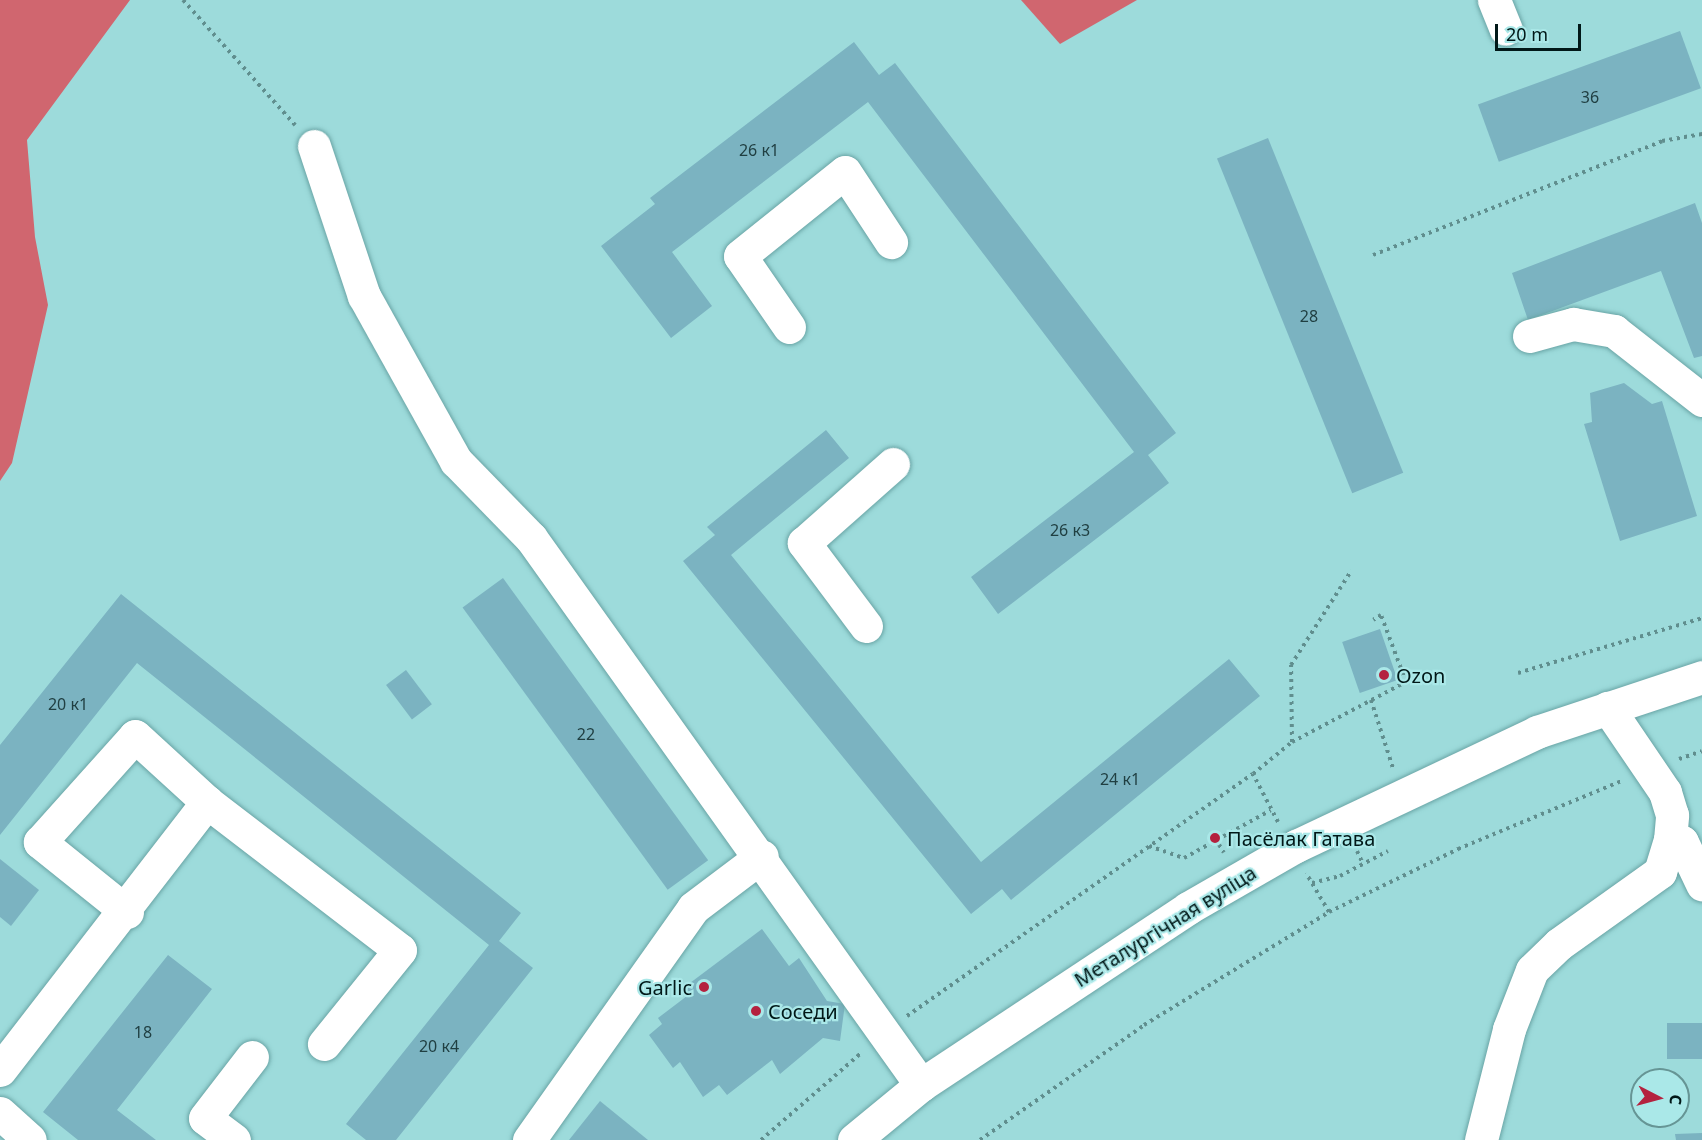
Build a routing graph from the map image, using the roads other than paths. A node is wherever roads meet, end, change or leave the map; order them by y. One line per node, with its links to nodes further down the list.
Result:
1 (314, 146): 12 (street)
2 (891, 242): 3 (street)
3 (789, 327)
4 (1529, 336): 5 (street)
5 (1702, 400)
6 (893, 464): 7 (street)
7 (866, 626)
8 (1702, 677): 9 (street, Металургічная вуліца)
9 (1608, 708): 11 (street); 18 (street, Металургічная вуліца)
10 (207, 802): 14 (street); 14 (street); 15 (street)
11 (1670, 840): 13 (street); 24 (street)
12 (762, 856): 18 (street); 22 (street)
13 (1702, 884)
14 (127, 912): 17 (street)
15 (324, 1044)
16 (252, 1056): 21 (street)
17 (0, 1070)
18 (921, 1085): 23 (street, Металургічная вуліца)
19 (0, 1113): 20 (street)
20 (30, 1140)
21 (234, 1140)
22 (529, 1140)
23 (854, 1140)
24 (1481, 1140)

